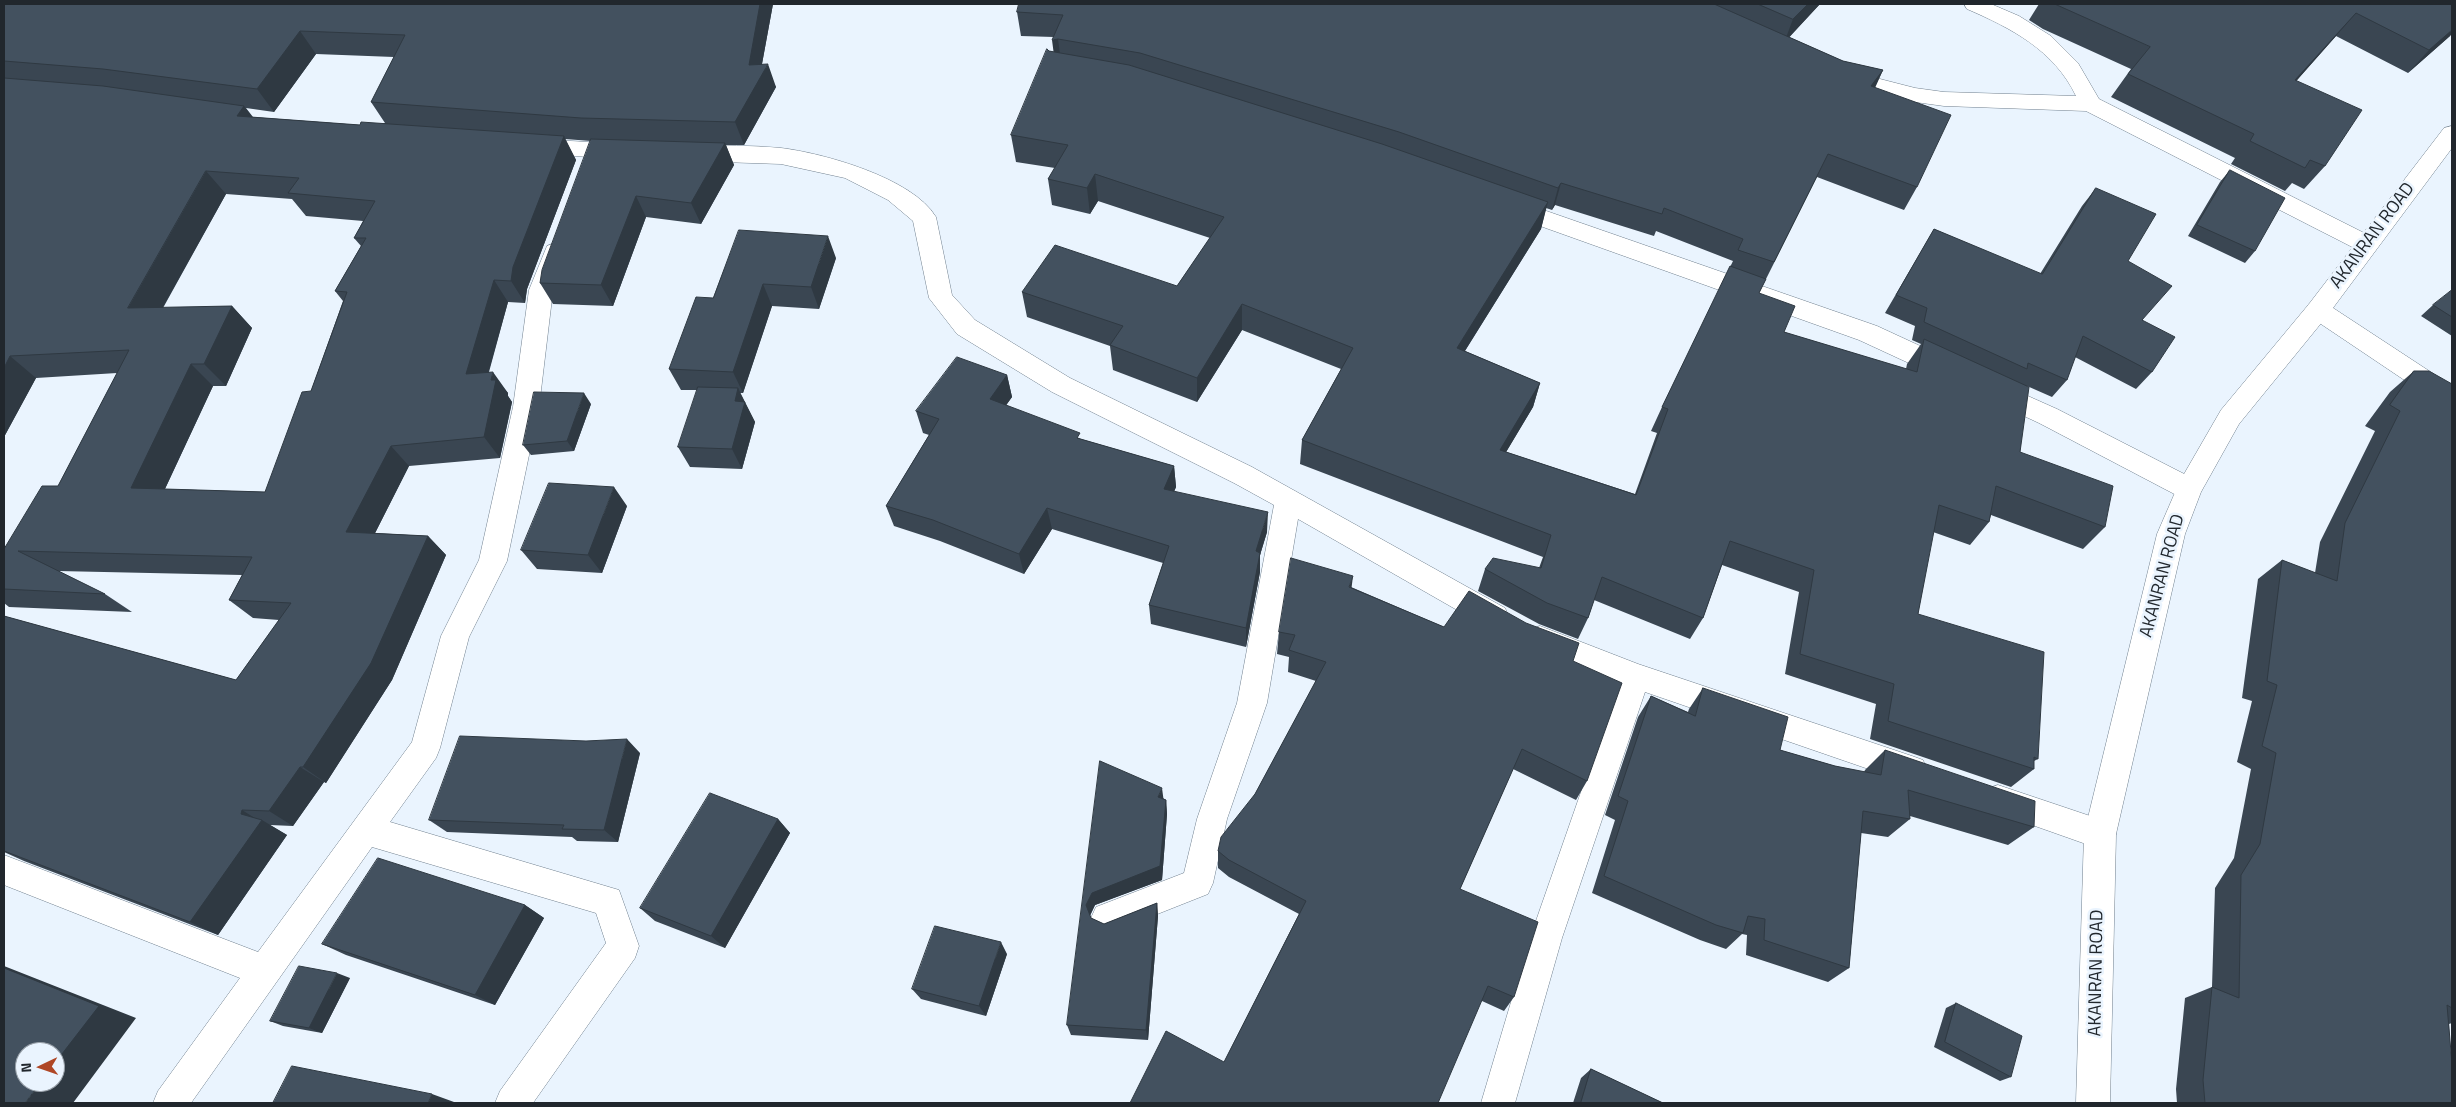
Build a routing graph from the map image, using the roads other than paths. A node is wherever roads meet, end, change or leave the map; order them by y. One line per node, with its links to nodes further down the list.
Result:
1 (1974, 4): 3 (street)
2 (1825, 71): 3 (street)
3 (2090, 104): 12 (street)
4 (2452, 133): 12 (street, AKANRAN ROAD)
5 (516, 145): 6 (street)
6 (593, 151): 7 (street); 9 (street)
7 (642, 152)
8 (672, 153): 16 (street)
9 (582, 179)
10 (1491, 200): 15 (street)
11 (565, 225): 20 (street)
12 (2366, 244): 13 (street, AKANRAN ROAD)
13 (2318, 310): 14 (street); 15 (street, AKANRAN ROAD)
14 (2452, 399)
15 (2189, 490): 21 (street, AKANRAN ROAD)
16 (1288, 500): 17 (street); 23 (street)
17 (1636, 676): 18 (street); 27 (street)
18 (1939, 779)
19 (1977, 792): 21 (street)
20 (365, 830): 24 (street); 26 (street)
21 (2100, 834): 28 (street, AKANRAN ROAD)
22 (4, 870): 24 (street)
23 (1107, 918)
24 (264, 971): 25 (street)
25 (170, 1103)
26 (512, 1103)
27 (1498, 1103)
28 (2094, 1103)

